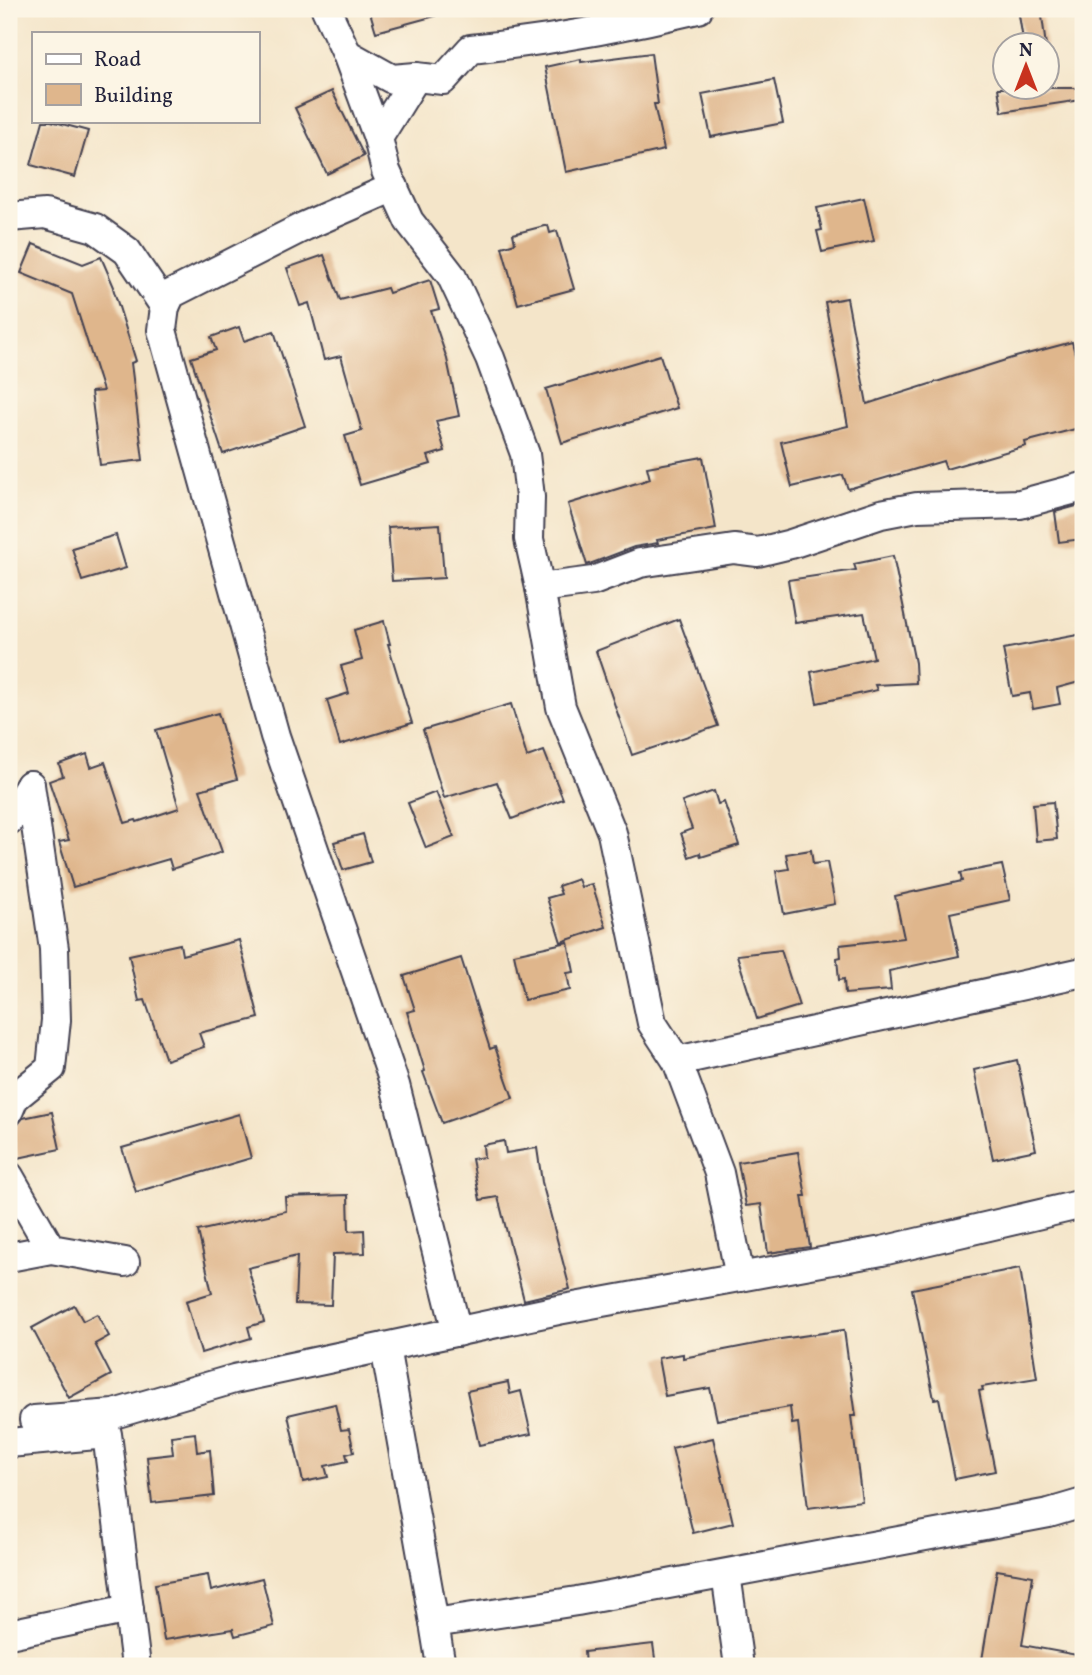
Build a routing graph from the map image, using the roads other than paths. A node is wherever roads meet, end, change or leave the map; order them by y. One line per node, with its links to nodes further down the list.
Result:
1 (326, 9): 3 (street)
2 (698, 9): 4 (street)
3 (347, 54): 4 (street); 5 (street)
4 (416, 77): 5 (street)
5 (378, 138): 6 (street)
6 (394, 187): 8 (street); 10 (street)
7 (9, 217): 8 (street)
8 (165, 307): 21 (street)
9 (1083, 487): 10 (street)
10 (540, 588): 13 (street)
11 (9, 820): 14 (street)
12 (1083, 972): 13 (street)
13 (677, 1061): 20 (street)
14 (9, 1110)
15 (9, 1176): 17 (street)
16 (1083, 1204): 20 (street)
17 (51, 1249): 18 (street); 19 (street)
18 (9, 1257)
19 (125, 1262)
20 (740, 1277): 21 (street)
21 (457, 1332): 22 (street)
22 (385, 1347): 23 (street); 28 (street)
23 (34, 1420)
24 (9, 1443): 27 (street)
25 (1083, 1503): 26 (street)
26 (726, 1574): 28 (street); 32 (street)
27 (129, 1609): 29 (street); 30 (street)
28 (434, 1623): 31 (street)
29 (9, 1634)
30 (136, 1666)
31 (441, 1666)
32 (739, 1666)

